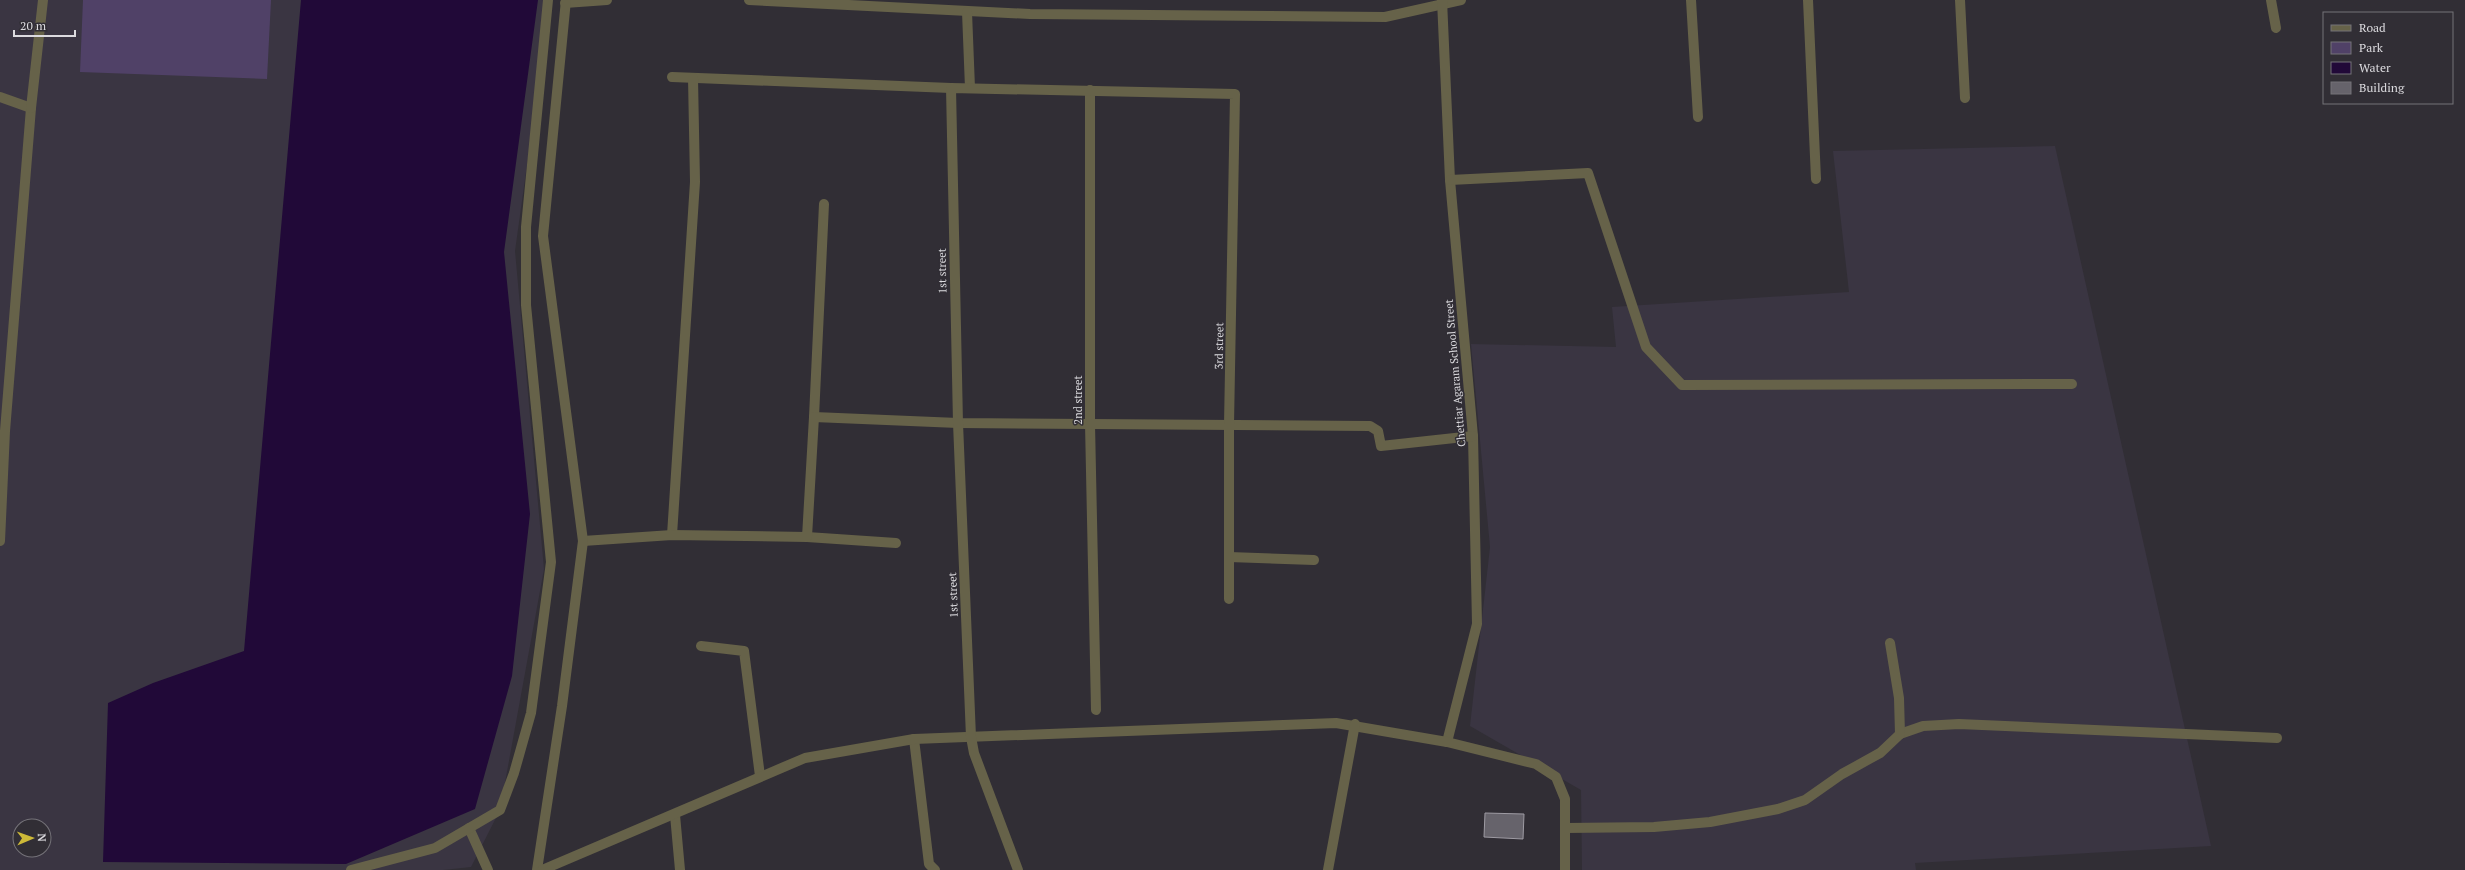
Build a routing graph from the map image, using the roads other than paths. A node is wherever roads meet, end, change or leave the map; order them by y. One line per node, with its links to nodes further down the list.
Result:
1 (43, 0): 21 (street)
2 (548, 0): 51 (street)
3 (607, 0): 11 (street)
4 (749, 0): 12 (street)
5 (1461, 0): 10 (street)
6 (1692, 0): 22 (street)
7 (1808, 0): 23 (street)
8 (1960, 0): 20 (street)
9 (2271, 0): 13 (street)
10 (1442, 1): 12 (street); 24 (street, Chettiar Agaram School Street)
11 (566, 2): 34 (street)
12 (967, 12): 17 (street)
13 (2276, 28)
14 (672, 77): 15 (street)
15 (692, 78): 16 (street); 32 (street)
16 (951, 88): 17 (street); 28 (street, 1st street)
17 (970, 88): 18 (street)
18 (1090, 90): 29 (street, 2nd street); 30 (street, 3rd street)
19 (0, 97): 21 (street)
20 (1965, 98)
21 (32, 108): 35 (street)
22 (1698, 117)
23 (1816, 178)
24 (1450, 180): 26 (street); 31 (street, Chettiar Agaram School Street)
25 (824, 204): 27 (street)
26 (2072, 384)
27 (814, 417): 28 (street); 33 (street)
28 (958, 423): 29 (street); 45 (street, 1st street)
29 (1090, 424): 30 (street); 42 (street, 2nd street)
30 (1229, 425): 31 (street); 37 (street, 3rd street)
31 (1473, 436): 48 (street, Chettiar Agaram School Street)
32 (672, 535): 33 (street); 34 (street)
33 (807, 537): 36 (street)
34 (584, 541): 55 (street)
35 (0, 542)
36 (896, 543)
37 (1229, 557): 38 (street); 39 (street, 3rd street)
38 (1314, 560)
39 (1229, 599)
40 (1890, 643): 44 (street)
41 (701, 646): 49 (street)
42 (1096, 710)
43 (1355, 724): 45 (street); 48 (street); 60 (street)
44 (1900, 734): 46 (street); 52 (street)
45 (971, 737): 47 (street); 59 (street, 1st street)
46 (2277, 738)
47 (914, 739): 49 (street); 58 (street)
48 (1447, 742): 52 (street)
49 (760, 776): 50 (street)
50 (674, 815): 56 (street); 57 (street)
51 (469, 828): 53 (street); 54 (street)
52 (1566, 828): 61 (street)
53 (351, 870)
54 (488, 870)
55 (536, 870)
56 (542, 870)
57 (680, 870)
58 (935, 870)
59 (1018, 870)
60 (1328, 870)
61 (1565, 870)

